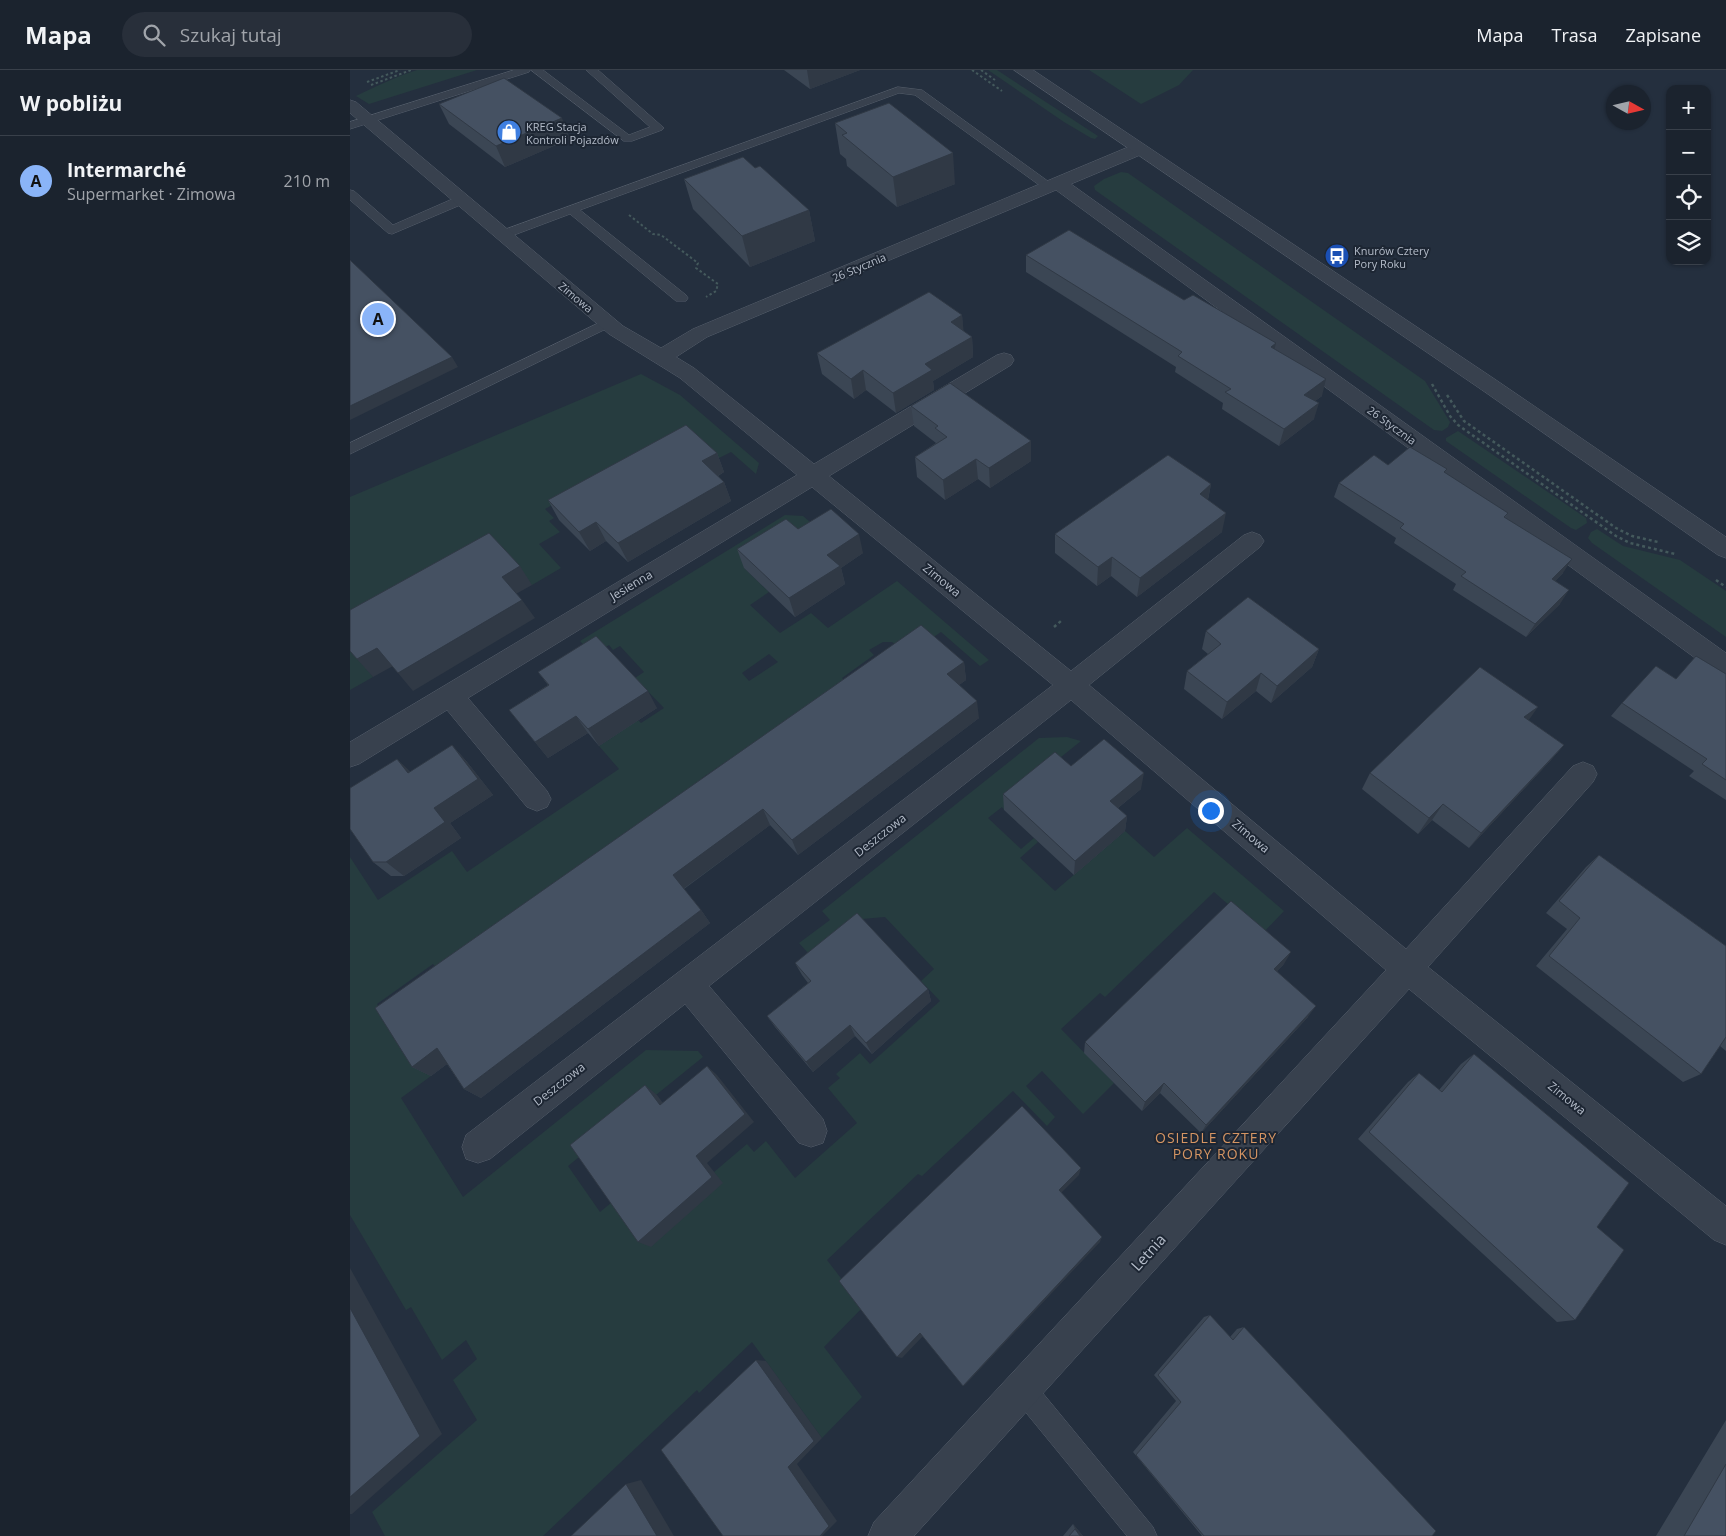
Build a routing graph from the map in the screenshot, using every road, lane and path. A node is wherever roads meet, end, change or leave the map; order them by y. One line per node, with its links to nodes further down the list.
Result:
1 (400, 70): 8 (path)
2 (411, 70): 9 (path)
3 (525, 70): 12 (lane)
4 (536, 70): 5 (lane)
5 (591, 70)
6 (972, 70): 10 (path)
7 (1022, 70): 13 (street)
8 (365, 83)
9 (368, 86)
10 (1004, 92)
11 (350, 105): 12 (street, Zimowa)
12 (358, 123): 16 (street, Zimowa)
13 (1139, 149): 14 (street, 26 Stycznia); 27 (street)
14 (1054, 185): 17 (lane); 21 (street, 26 Stycznia); 31 (street, 26 Stycznia)
15 (350, 194): 16 (lane)
16 (461, 200): 18 (street, Zimowa)
17 (570, 209): 18 (lane); 19 (lane)
18 (502, 235): 20 (street, Zimowa)
19 (681, 298)
20 (607, 323): 21 (street, Zimowa); 24 (lane)
21 (662, 357): 25 (street, Zimowa)
22 (1004, 360): 25 (street)
23 (1428, 379): 28 (path)
24 (350, 449)
25 (812, 475): 32 (street, Zimowa); 33 (street, Jesienna)
26 (1252, 541): 32 (street)
27 (1726, 549)
28 (1680, 556)
29 (1712, 577): 30 (path)
30 (1726, 586)
31 (1726, 667)
32 (1071, 685): 37 (street, Zimowa); 38 (street, Deszczowa)
33 (450, 695): 34 (street, Jesienna); 36 (street)
34 (350, 756)
35 (1583, 774): 37 (street)
36 (537, 798)
37 (1408, 968): 41 (street, Zimowa); 42 (street, Letnia)
38 (688, 984): 39 (street); 40 (street, Deszczowa)
39 (811, 1132)
40 (478, 1147)
41 (1726, 1228)
42 (1023, 1389): 43 (street, Letnia); 44 (lane)
43 (888, 1536)
44 (1144, 1536)

